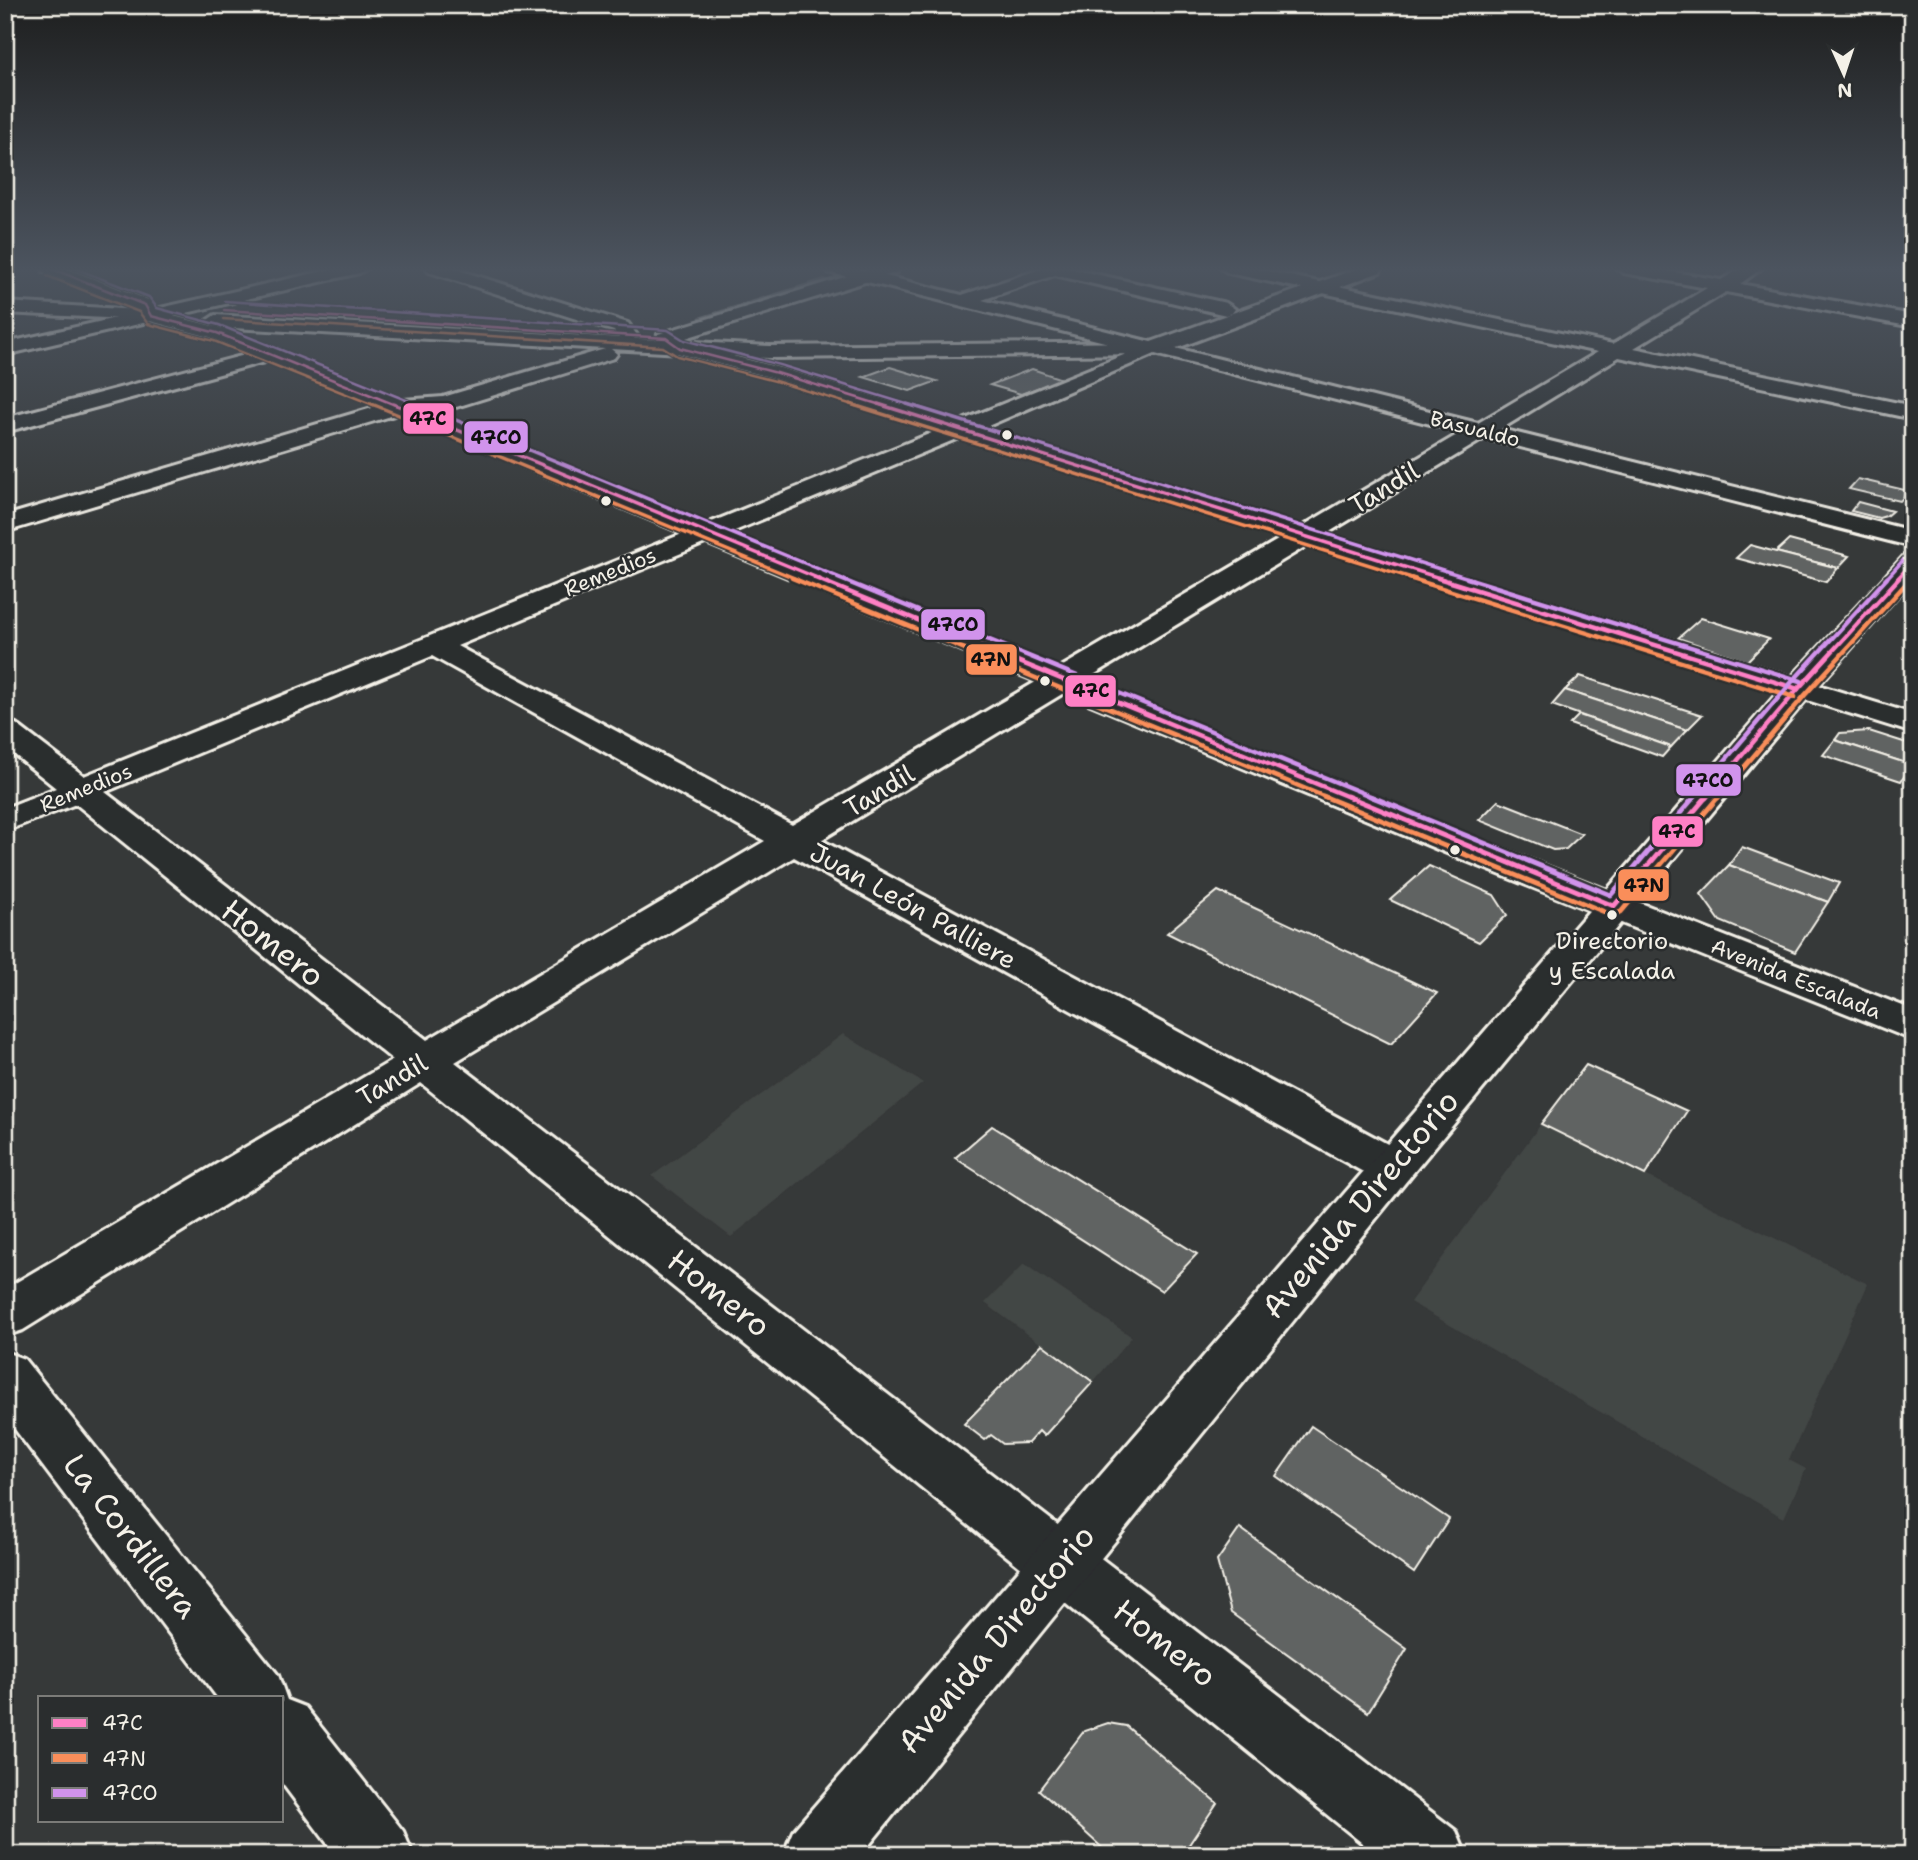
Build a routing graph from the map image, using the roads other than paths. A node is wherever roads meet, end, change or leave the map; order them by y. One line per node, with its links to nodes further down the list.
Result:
1 (269, 355): 14 (street)
2 (274, 355): 12 (street, Avenida Escalada)
3 (560, 355): 12 (street)
4 (588, 355): 12 (street)
5 (714, 355): 11 (street)
6 (802, 355): 11 (street)
7 (1141, 355): 15 (street, Remedios)
8 (1179, 355): 16 (street, Basualdo)
9 (1610, 355): 16 (street, Tandil)
10 (1640, 355): 13 (street)
11 (776, 373): 15 (street)
12 (400, 407): 17 (street); 18 (street, Avenida Escalada)
13 (1913, 413)
14 (5, 425)
15 (960, 429): 18 (street, Remedios); 19 (street)
16 (1481, 430): 19 (street, Tandil); 20 (street, Basualdo)
17 (5, 524)
18 (707, 532): 22 (street, Remedios); 23 (street, Avenida Escalada)
19 (1303, 536): 23 (street, Tandil); 24 (street)
20 (1913, 539)
21 (1913, 562): 24 (street, Avenida Directorio)
22 (433, 645): 27 (street, Remedios); 29 (street, Juan León Palliere)
23 (1063, 679): 29 (street, Tandil); 30 (street, Avenida Escalada)
24 (1798, 689): 25 (street); 30 (street, Avenida Directorio)
25 (1913, 724)
26 (5, 732): 27 (street, Homero)
27 (80, 790): 28 (street, Remedios); 32 (street, Homero)
28 (5, 821)
29 (795, 842): 32 (street, Tandil); 33 (street, Juan León Palliere)
30 (1614, 906): 31 (street, Avenida Escalada); 33 (street, Avenida Directorio)
31 (1913, 1026)
32 (422, 1062): 34 (street, Tandil); 36 (street, Homero)
33 (1392, 1167): 36 (street, Avenida Directorio)
34 (5, 1315)
35 (5, 1375): 37 (street, La Cordillera)
36 (1061, 1560): 40 (street, Avenida Directorio); 41 (street, Homero)
37 (255, 1696)
38 (284, 1733): 39 (street)
39 (379, 1855)
40 (817, 1855)
41 (1432, 1855)

